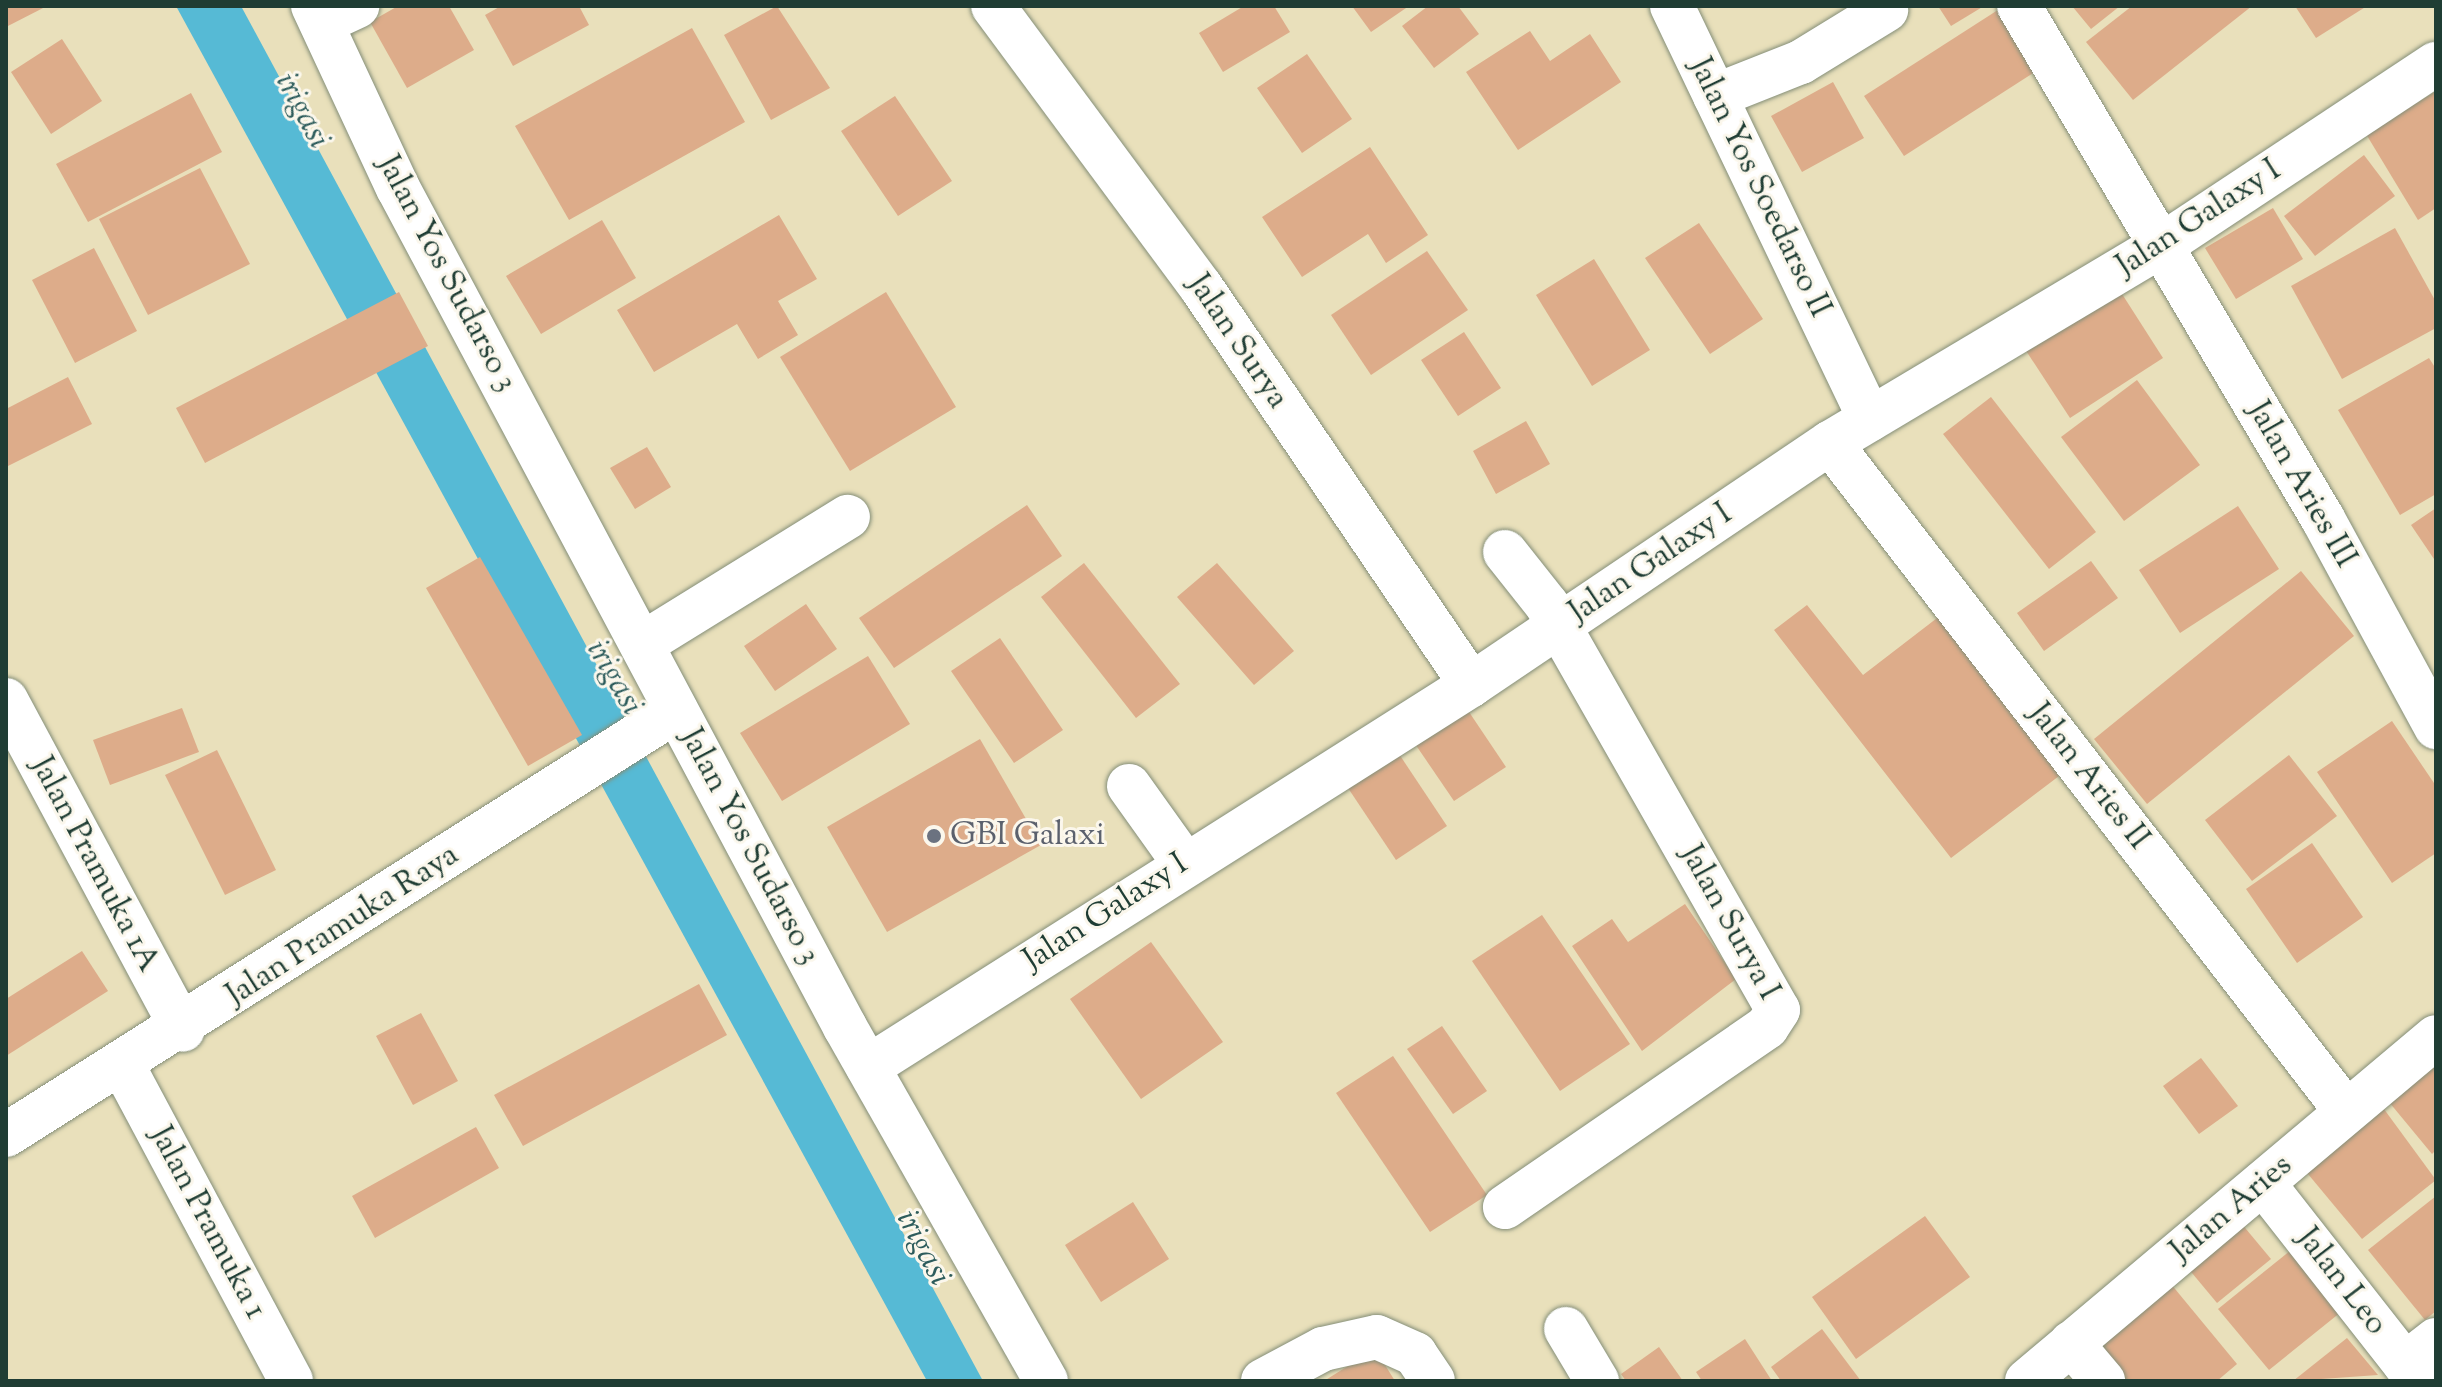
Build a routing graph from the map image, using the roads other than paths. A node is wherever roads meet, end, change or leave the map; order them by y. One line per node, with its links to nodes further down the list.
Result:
1 (993, 6): 14 (street, Jalan Surya)
2 (1672, 6): 7 (street, Jalan Yos Soedarso II)
3 (2019, 6): 8 (street, Jalan Aries III)
4 (1886, 10): 7 (street)
5 (331, 11): 13 (street, Jalan Yos Sudarso 3)
6 (2436, 64): 8 (street, Jalan Galaxy I)
7 (1715, 96): 9 (street, Jalan Yos Soedarso II)
8 (2159, 247): 9 (street, Jalan Galaxy I); 17 (street, Jalan Aries III)
9 (1860, 397): 10 (street, Jalan Galaxy I)
10 (1830, 443): 12 (street, Jalan Galaxy I); 22 (street, Jalan Aries II)
11 (848, 517): 13 (street)
12 (1535, 591): 14 (street, Jalan Galaxy I); 25 (street, Jalan Surya I)
13 (642, 644): 16 (street, Jalan Yos Sudarso 3)
14 (1457, 666): 20 (street, Jalan Galaxy I)
15 (6, 700): 18 (street, Jalan Pramuka 1A)
16 (672, 714): 18 (street, Jalan Pramuka Raya); 20 (street, Jalan Yos Sudarso 3)
17 (2436, 727)
18 (183, 1030): 21 (street, Jalan Pramuka Raya)
19 (2436, 1037): 22 (street, Jalan Aries)
20 (857, 1047): 30 (street, Jalan Yos Sudarso 3)
21 (122, 1064): 23 (street, Jalan Pramuka Raya); 29 (street, Jalan Pramuka 1)
22 (2346, 1111): 24 (street, Jalan Aries)
23 (6, 1135)
24 (2263, 1183): 27 (street, Jalan Aries); 28 (street, Jalan Leo)
25 (1505, 1207)
26 (1566, 1329): 33 (street)
27 (2071, 1343): 34 (street, Jalan Aries); 35 (street)
28 (2420, 1362)
29 (291, 1381)
30 (1046, 1381)
31 (1263, 1381): 32 (street)
32 (1433, 1381)
33 (1597, 1381)
34 (2027, 1381)
35 (2103, 1381)

